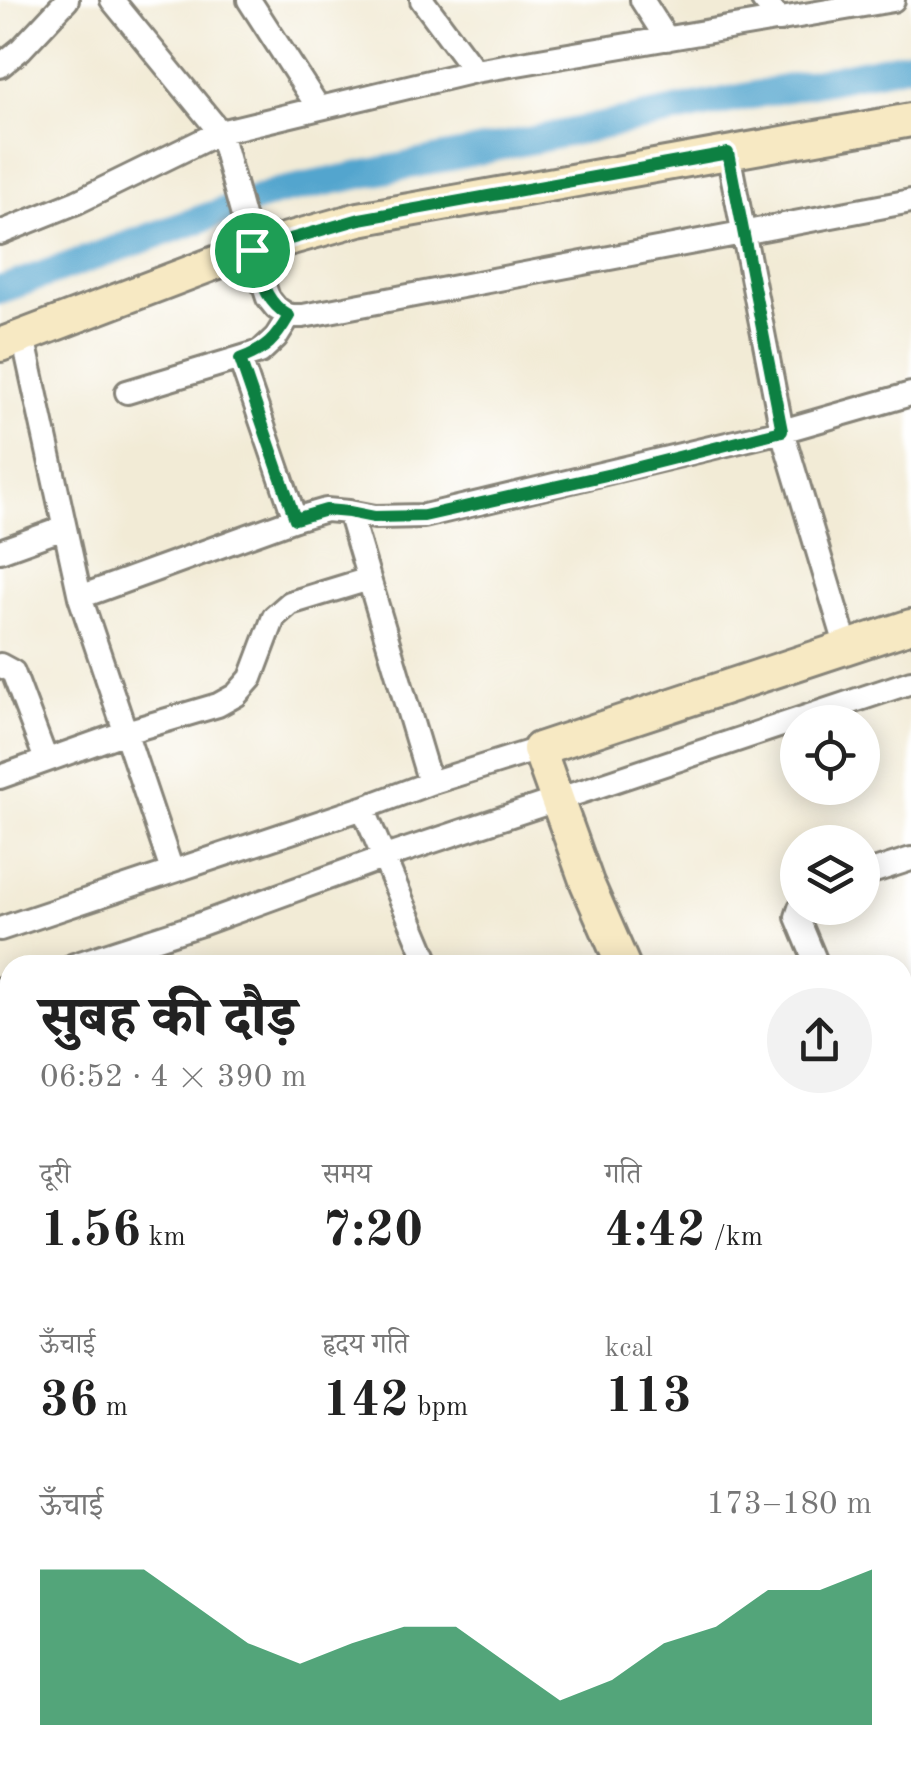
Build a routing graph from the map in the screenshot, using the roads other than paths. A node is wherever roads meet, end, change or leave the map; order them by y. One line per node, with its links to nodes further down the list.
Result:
1 (66, 0): 10 (street)
2 (112, 0): 14 (street)
3 (249, 0): 12 (street)
4 (422, 0): 11 (street)
5 (642, 0): 9 (street)
6 (764, 0): 8 (street)
7 (892, 0): 8 (street)
8 (780, 20): 9 (street)
9 (666, 39): 11 (street)
10 (0, 66)
11 (474, 71): 12 (street)
12 (318, 107): 14 (street)
13 (911, 120): 15 (street)
14 (220, 132): 17 (street); 19 (street)
15 (728, 153): 18 (street); 19 (street)
16 (911, 201): 18 (street)
17 (0, 233)
18 (743, 234): 20 (street); 25 (street)
19 (249, 236): 20 (street); 21 (street)
20 (289, 316): 22 (street)
21 (12, 341): 28 (street)
22 (240, 359): 23 (street); 27 (street)
23 (127, 392)
24 (911, 394): 25 (street)
25 (782, 431): 26 (street); 33 (street)
26 (349, 512): 27 (street); 30 (street)
27 (295, 519): 31 (street)
28 (64, 528): 29 (street); 31 (street)
29 (0, 551)
30 (369, 580): 36 (street); 40 (street)
31 (80, 596): 36 (street)
32 (911, 626): 33 (street)
33 (846, 648): 37 (street)
34 (0, 664): 38 (street)
35 (911, 682): 41 (street)
36 (126, 732): 38 (street); 46 (street)
37 (539, 749): 40 (street); 41 (street)
38 (46, 760): 39 (street)
39 (0, 777)
40 (430, 784): 42 (street)
41 (557, 800): 43 (street); 51 (street)
42 (363, 808): 43 (street); 46 (street)
43 (384, 857): 49 (street); 50 (street)
44 (911, 859): 45 (street)
45 (880, 869)
46 (172, 871): 48 (street)
47 (800, 925): 52 (street)
48 (0, 929)
49 (105, 955)
50 (425, 955)
51 (619, 955)
52 (813, 955)

